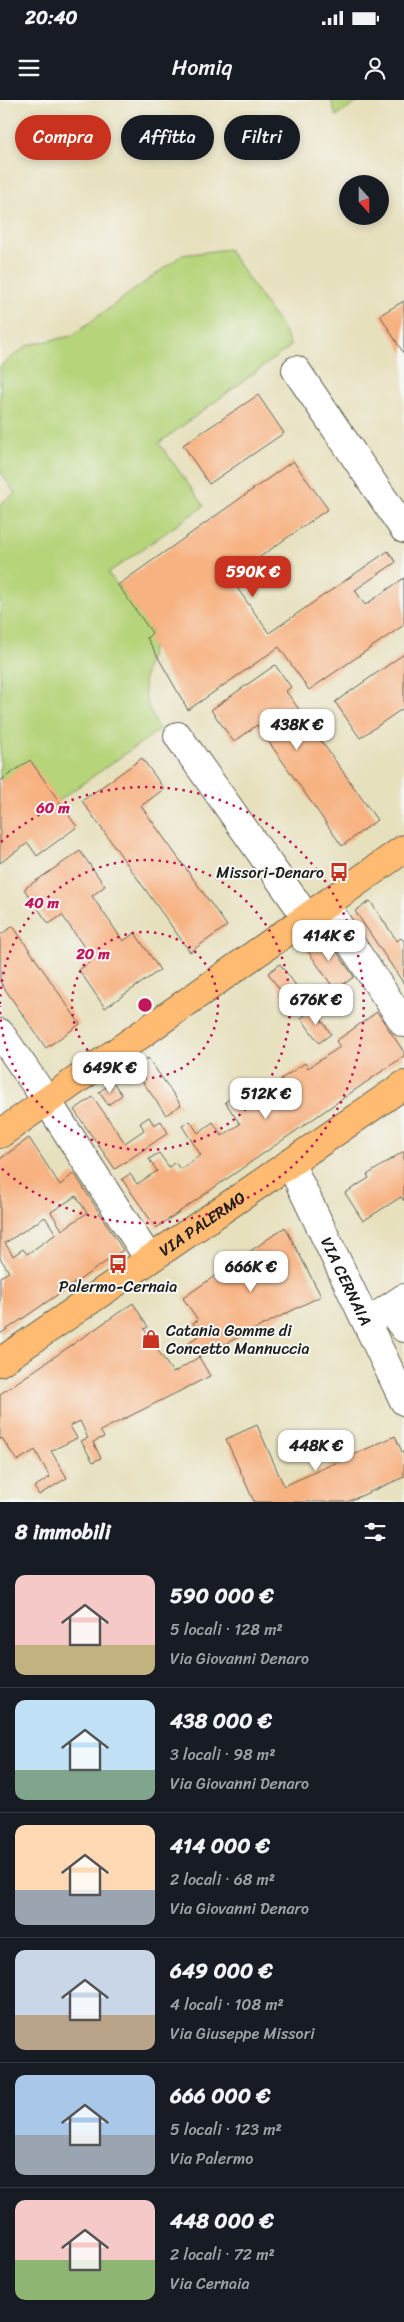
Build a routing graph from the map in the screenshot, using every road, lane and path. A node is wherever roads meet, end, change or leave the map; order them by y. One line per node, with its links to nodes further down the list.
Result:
1 (296, 370): 2 (street)
2 (404, 529)
3 (178, 736): 5 (street)
4 (404, 849): 5 (main road)
5 (316, 911): 6 (street); 9 (main road)
6 (404, 1023)
7 (0, 1033): 9 (street)
8 (404, 1084): 11 (main road, VIA PALERMO)
9 (47, 1101): 10 (main road); 12 (street)
10 (0, 1134)
11 (290, 1163): 12 (main road, VIA PALERMO); 13 (street, VIA CERNAIA)
12 (149, 1259): 14 (main road, VIA PALERMO)
13 (391, 1314): 15 (street, VIA CERNAIA)
14 (0, 1362)
15 (404, 1400)

